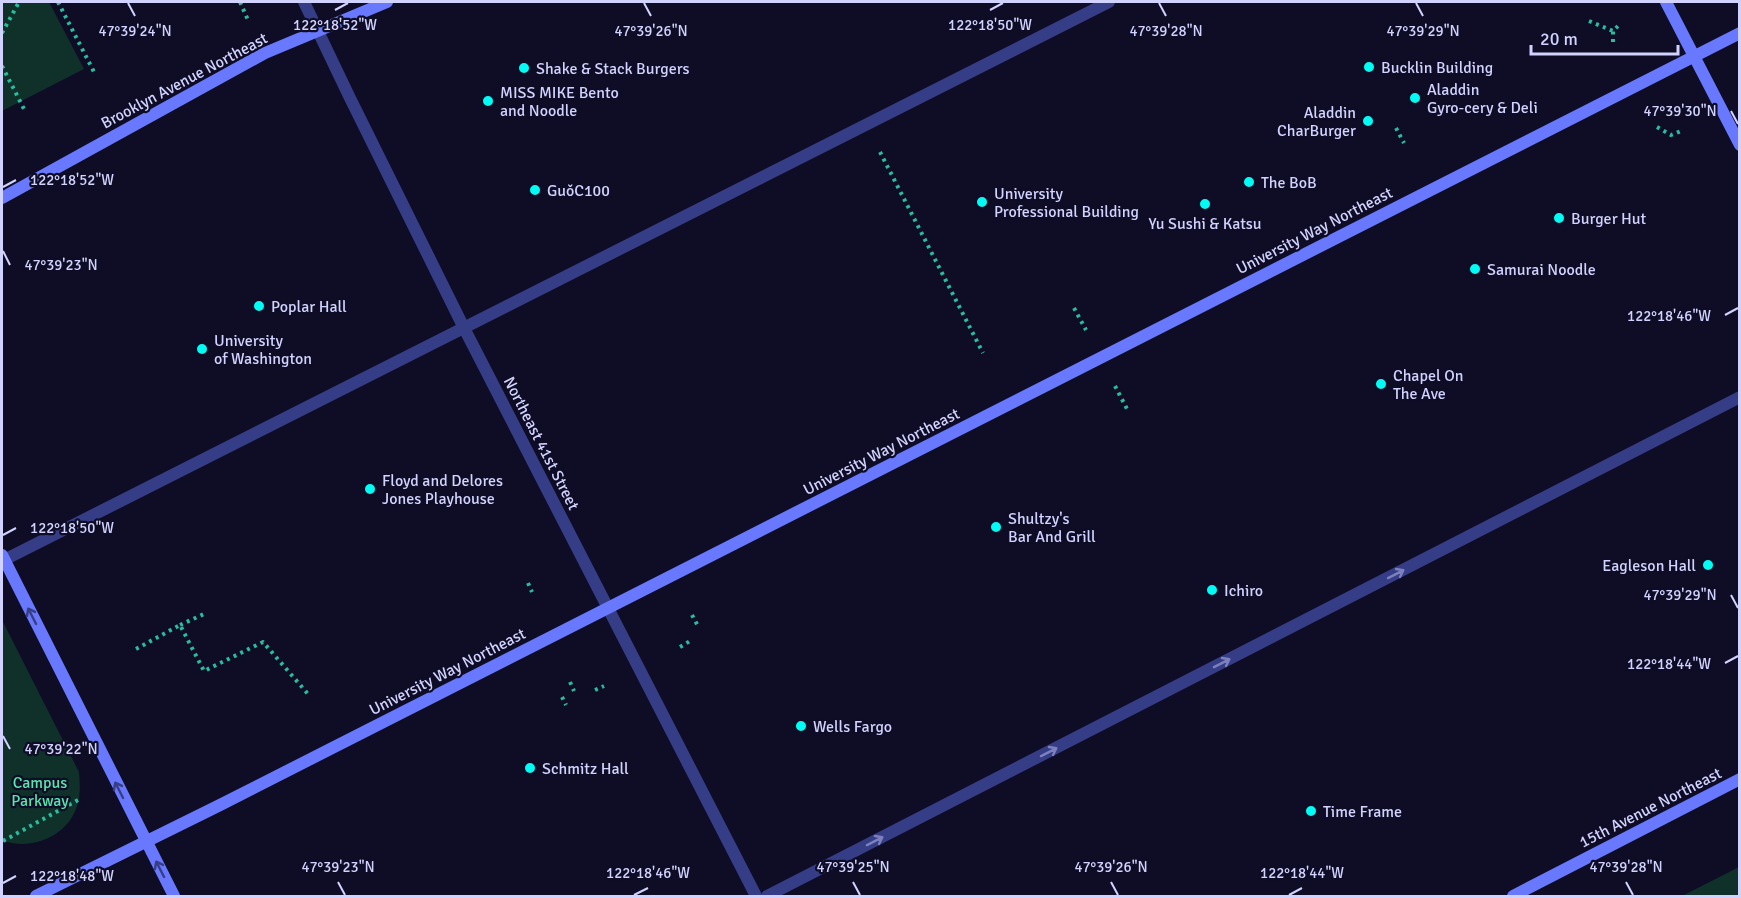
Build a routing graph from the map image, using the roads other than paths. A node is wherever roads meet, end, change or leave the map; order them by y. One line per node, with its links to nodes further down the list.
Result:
1 (304, 2): 5 (street, Northeast 41st Street)
2 (387, 2): 5 (street, Brooklyn Avenue Northeast)
3 (1109, 2): 10 (street)
4 (1666, 2): 7 (street)
5 (318, 31): 9 (street, Brooklyn Avenue Northeast); 10 (street, Northeast 41st Street)
6 (1740, 33): 7 (street, University Way Northeast)
7 (1694, 55): 8 (street); 13 (street, University Way Northeast)
8 (1740, 145)
9 (2, 198)
10 (464, 327): 12 (street); 13 (street, Northeast 41st Street)
11 (1740, 397): 19 (street, one-way to 11)
12 (3, 558): 15 (street, one-way to 12)
13 (608, 608): 15 (street, University Way Northeast); 18 (street, Northeast 41st Street)
14 (1740, 779): 20 (street, 15th Avenue Northeast)
15 (146, 842): 16 (street, University Way Northeast); 17 (street, one-way to 15)
16 (36, 897)
17 (174, 897)
18 (756, 897)
19 (767, 897)
20 (1513, 897)

